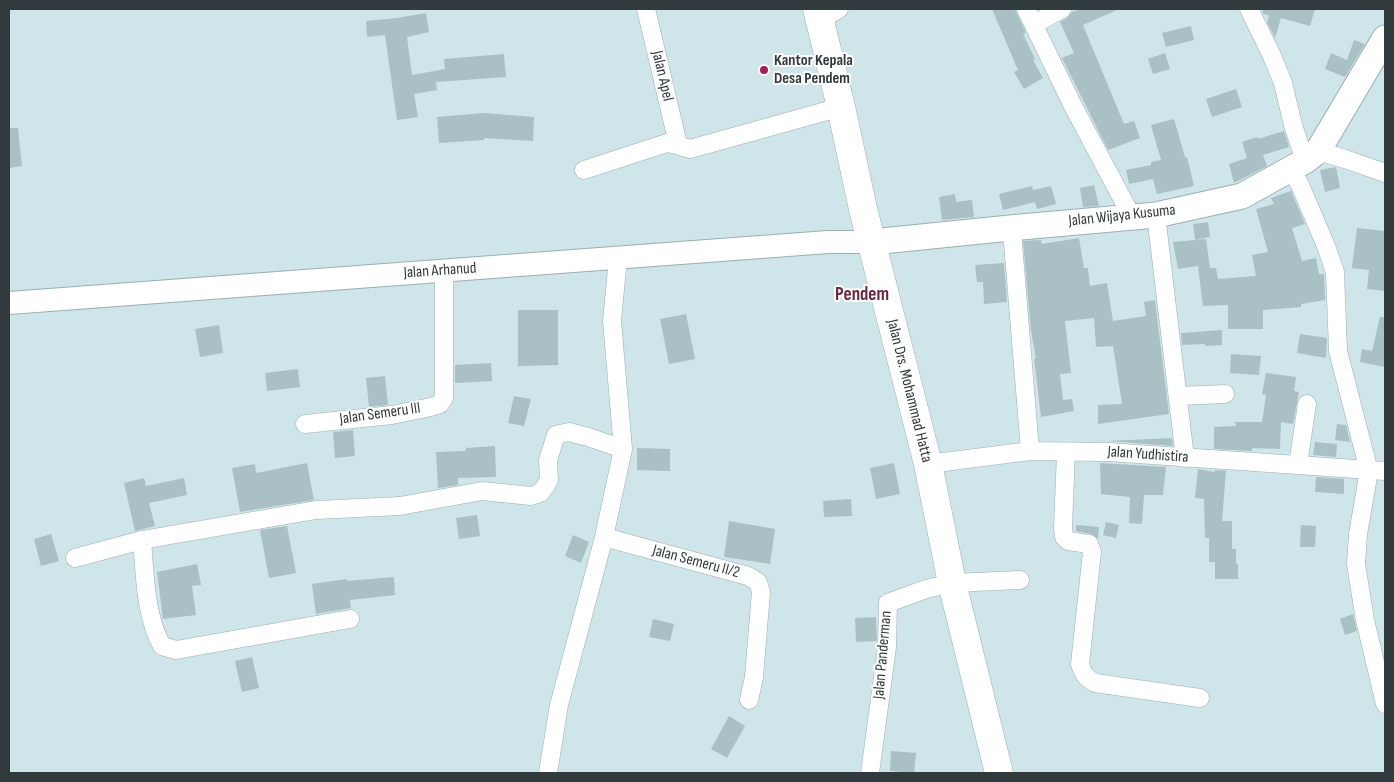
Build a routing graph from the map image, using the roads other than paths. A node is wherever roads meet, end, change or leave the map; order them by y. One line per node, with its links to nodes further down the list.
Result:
1 (646, 9): 8 (street, Jalan Apel)
2 (1062, 9): 5 (street)
3 (1249, 9): 9 (street)
4 (825, 13): 7 (main road, Jalan Drs. Mohammad Hatta)
5 (1030, 16): 12 (street)
6 (1385, 38): 9 (main road)
7 (841, 107): 8 (street); 14 (main road, Jalan Drs. Mohammad Hatta)
8 (678, 144): 10 (street)
9 (1302, 162): 11 (street); 12 (main road, Jalan Wijaya Kusuma); 28 (street)
10 (584, 170)
11 (1385, 173)
12 (1144, 216): 13 (main road, Jalan Wijaya Kusuma); 19 (street)
13 (1010, 228): 14 (main road, Jalan Wijaya Kusuma); 23 (street)
14 (872, 242): 15 (street, Jalan Arhanud); 26 (main road, Jalan Drs. Mohammad Hatta)
15 (618, 258): 16 (street, Jalan Arhanud); 22 (street)
16 (444, 271): 17 (street, Jalan Arhanud); 21 (street, Jalan Semeru III)
17 (9, 303)
18 (1225, 394): 19 (street)
19 (1178, 396): 25 (street)
20 (1307, 404): 27 (street)
21 (305, 424)
22 (624, 450): 29 (street); 30 (street)
23 (1030, 451): 24 (street, Jalan Yudhistira); 26 (street, Jalan Yudhistira)
24 (1066, 452): 25 (street, Jalan Yudhistira); 35 (street)
25 (1185, 458): 27 (street, Jalan Yudhistira)
26 (928, 464): 33 (main road, Jalan Drs. Mohammad Hatta)
27 (1298, 465): 28 (street, Jalan Yudhistira)
28 (1378, 471): 37 (street)
29 (604, 537): 36 (street, Jalan Semeru II/2); 38 (street)
30 (142, 540): 31 (street); 34 (street)
31 (75, 558)
32 (1020, 580): 33 (street)
33 (952, 583): 39 (street, Jalan Panderman); 40 (main road, Jalan Drs. Mohammad Hatta)
34 (350, 620)
35 (1200, 698)
36 (749, 700)
37 (1385, 704)
38 (548, 773)
39 (870, 773)
40 (999, 773)

